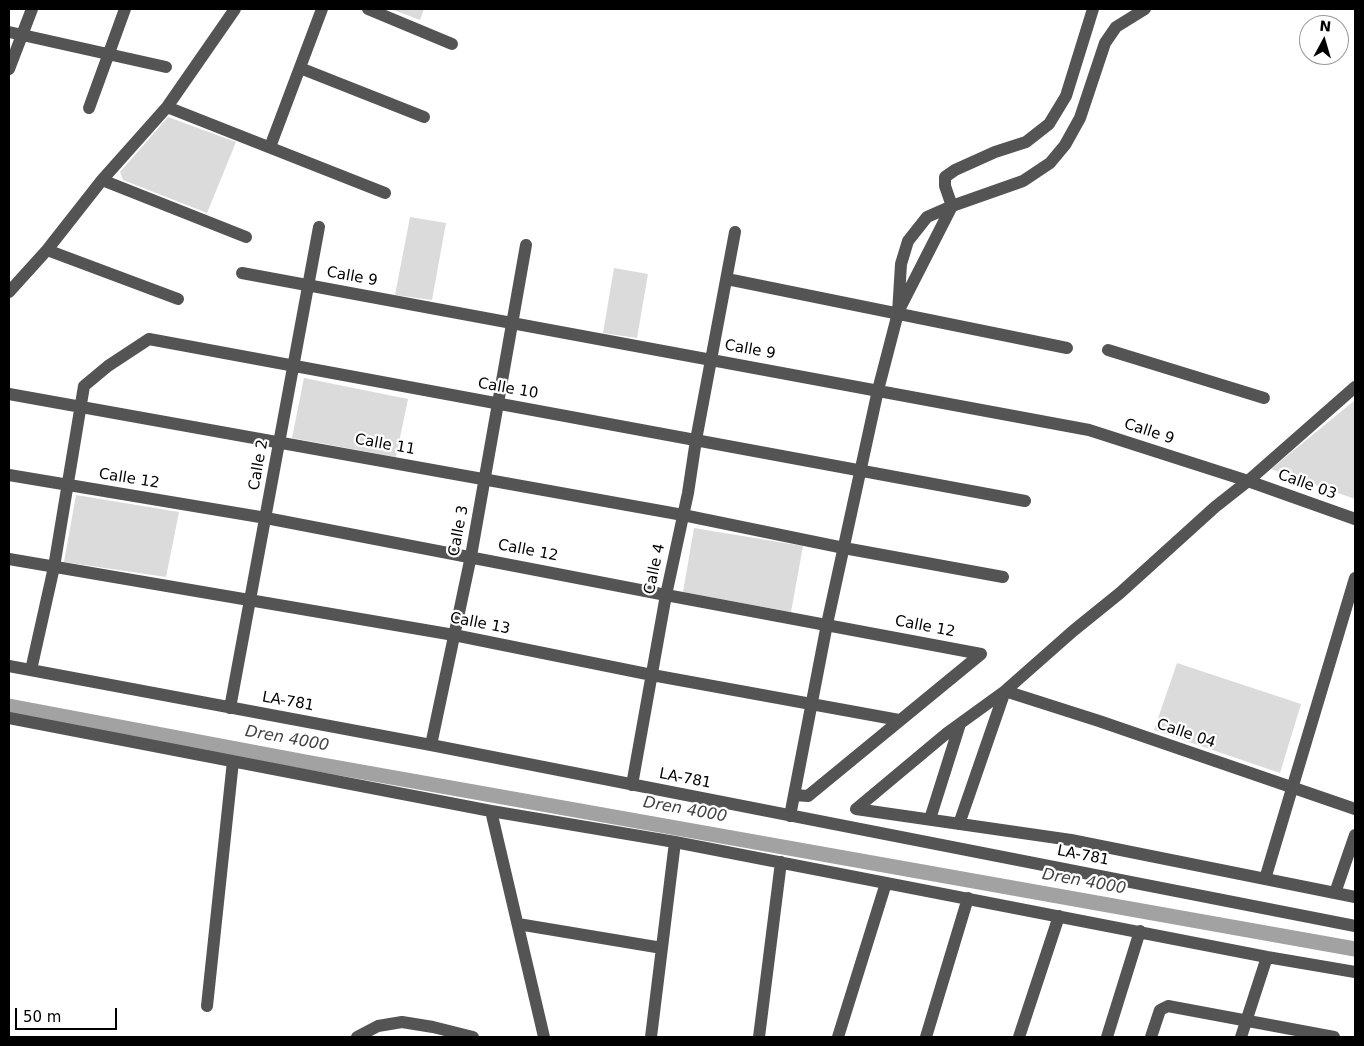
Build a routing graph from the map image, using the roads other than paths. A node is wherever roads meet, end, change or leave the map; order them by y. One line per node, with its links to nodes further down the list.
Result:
1 (32, 9): 9 (street)
2 (126, 9): 11 (street)
3 (235, 9): 15 (street)
4 (322, 9): 13 (street)
5 (368, 9): 10 (street)
6 (1093, 9): 21 (street)
7 (1145, 9): 21 (street)
8 (9, 32): 9 (street)
9 (22, 35): 11 (street); 14 (street)
10 (452, 44)
11 (109, 54): 12 (street); 16 (street)
12 (166, 67)
13 (300, 68): 17 (street); 18 (street)
14 (9, 69)
15 (166, 107): 18 (street); 19 (street)
16 (89, 108)
17 (424, 117)
18 (270, 147): 20 (street)
19 (102, 180): 24 (street); 26 (street)
20 (385, 193)
21 (952, 206): 32 (street); 32 (street)
22 (319, 227): 29 (street, Calle 2)
23 (735, 232): 28 (street, Calle 4)
24 (246, 237)
25 (526, 244): 33 (street, Calle 3)
26 (48, 250): 30 (street); 31 (street)
27 (242, 274): 29 (street, Calle 9)
28 (726, 279): 32 (street); 36 (street, Calle 4)
29 (308, 286): 33 (street, Calle 9); 37 (street, Calle 2)
30 (9, 292)
31 (178, 299)
32 (898, 313): 34 (street); 39 (street)
33 (513, 322): 36 (street, Calle 9); 42 (street, Calle 3)
34 (1067, 348)
35 (1108, 350): 41 (street)
36 (712, 360): 39 (street, Calle 9); 44 (street, Calle 4)
37 (294, 367): 42 (street, Calle 10); 43 (street, Calle 10); 45 (street, Calle 2)
38 (1355, 386): 49 (street)
39 (878, 390): 46 (street); 49 (street, Calle 9)
40 (9, 394): 43 (street, Calle 11)
41 (1264, 398)
42 (498, 404): 44 (street, Calle 10); 48 (street, Calle 3)
43 (81, 408): 45 (street, Calle 11); 50 (street)
44 (696, 440): 46 (street, Calle 10); 52 (street, Calle 4)
45 (280, 443): 48 (street, Calle 11); 53 (street, Calle 2)
46 (862, 470): 51 (street, Calle 10); 55 (street)
47 (9, 475): 50 (street, Calle 12)
48 (485, 480): 52 (street, Calle 11); 56 (street, Calle 3)
49 (1248, 481): 54 (street, Calle 03); 68 (street)
50 (68, 485): 53 (street, Calle 12); 58 (street)
51 (1025, 501)
52 (683, 515): 55 (street, Calle 11); 61 (street, Calle 4)
53 (266, 518): 56 (street, Calle 12); 62 (street, Calle 2)
54 (1355, 519)
55 (844, 548): 59 (street, Calle 11); 63 (street)
56 (471, 556): 61 (street, Calle 12); 64 (street, Calle 3)
57 (9, 558): 58 (street, Calle 13)
58 (54, 566): 62 (street, Calle 13); 66 (street)
59 (1003, 577)
60 (1355, 578): 77 (street)
61 (666, 595): 63 (street, Calle 12); 67 (street, Calle 4)
62 (250, 600): 64 (street, Calle 13); 70 (street, Calle 2)
63 (827, 624): 69 (street); 72 (street, Calle 12)
64 (454, 635): 67 (street, Calle 13); 74 (street, Calle 3)
65 (9, 666): 66 (street, LA-781 / LA-781)
66 (31, 670): 70 (street, LA-781 / LA-781)
67 (652, 675): 69 (street, Calle 13); 76 (street, Calle 4)
68 (1005, 691): 73 (street); 77 (street, Calle 04); 83 (street)
69 (812, 705): 72 (street, Calle 13); 78 (street)
70 (230, 708): 74 (street, LA-781 / LA-781)
71 (9, 718): 75 (street)
72 (899, 720): 78 (street)
73 (960, 724): 82 (street); 82 (street)
74 (431, 745): 76 (street, LA-781 / LA-781)
75 (233, 761): 80 (street); 99 (street)
76 (632, 785): 81 (street, LA-781 / LA-781)
77 (1291, 787): 79 (street, Calle 04); 87 (street)
78 (794, 795): 81 (street)
79 (1355, 809)
80 (491, 811): 85 (street); 93 (street)
81 (790, 816): 94 (street, LA-781 / LA-781)
82 (930, 819): 83 (street)
83 (959, 824): 87 (street)
84 (1355, 835): 89 (street)
85 (675, 842): 86 (street); 96 (street)
86 (781, 862): 88 (street); 105 (street)
87 (1265, 878): 89 (street)
88 (886, 883): 91 (street); 106 (street)
89 (1335, 893): 90 (street)
90 (1355, 897)
91 (968, 898): 92 (street); 107 (street)
92 (1060, 916): 95 (street); 108 (street)
93 (518, 924): 96 (street); 103 (street)
94 (1355, 926)
95 (1140, 931): 97 (street); 109 (street)
96 (662, 948): 104 (street)
97 (1267, 957): 98 (street); 100 (street)
98 (1355, 972)
99 (207, 1006)
100 (1246, 1021): 110 (street); 111 (street); 112 (street)
101 (357, 1037): 102 (street)
102 (473, 1037)
103 (544, 1037)
104 (651, 1037)
105 (759, 1037)
106 (838, 1037)
107 (926, 1037)
108 (1019, 1037)
109 (1107, 1037)
110 (1151, 1037)
111 (1240, 1037)
112 (1334, 1037)

